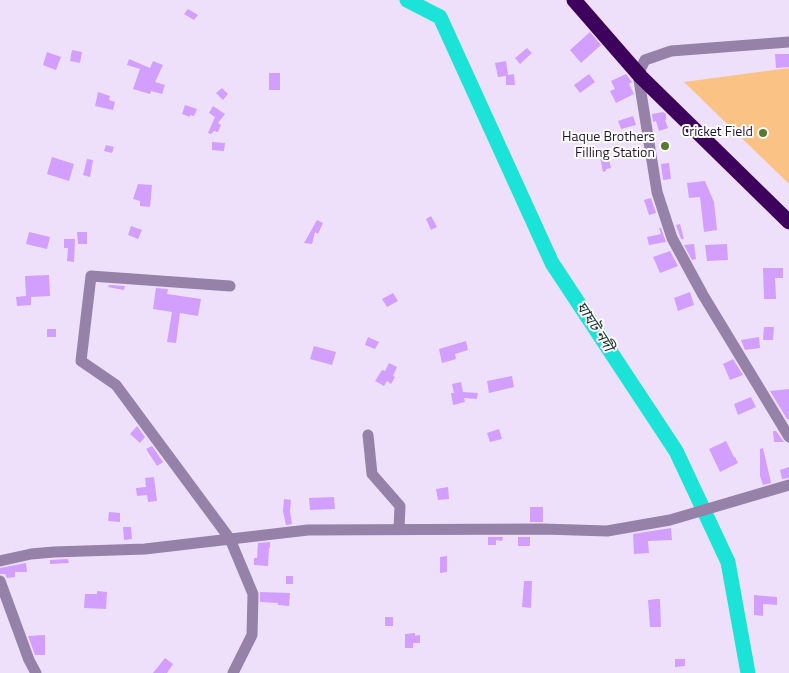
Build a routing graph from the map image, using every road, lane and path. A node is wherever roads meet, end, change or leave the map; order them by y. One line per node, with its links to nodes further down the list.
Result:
1 (574, 0): 3 (highway)
2 (789, 42): 3 (street)
3 (638, 74): 4 (highway); 7 (street)
4 (789, 222)
5 (230, 286): 10 (street)
6 (368, 435): 9 (street)
7 (789, 437)
8 (789, 485): 9 (street)
9 (398, 529): 10 (street)
10 (230, 539): 11 (street); 14 (street)
11 (0, 561)
12 (0, 581): 13 (street)
13 (36, 673)
14 (233, 673)

